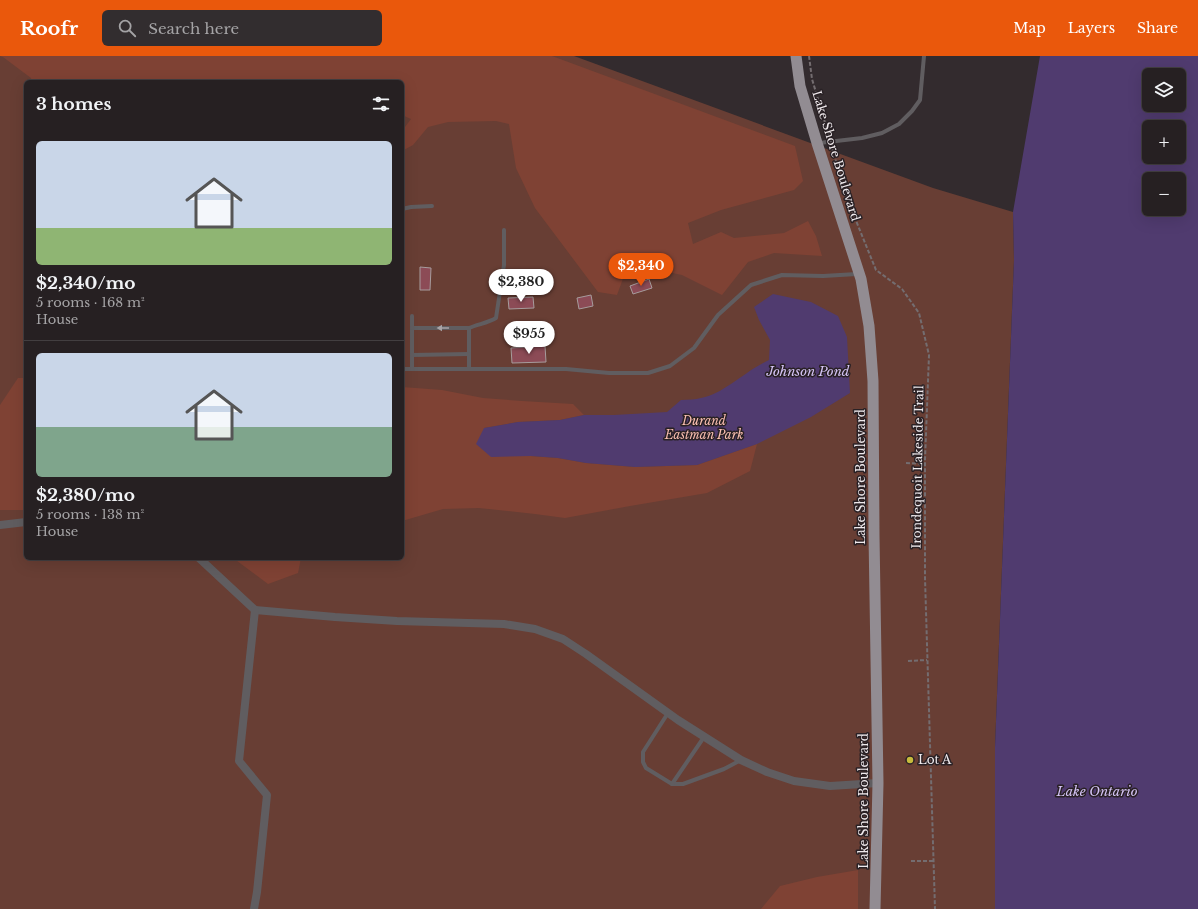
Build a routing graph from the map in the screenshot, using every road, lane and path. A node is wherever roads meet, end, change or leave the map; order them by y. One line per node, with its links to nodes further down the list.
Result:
1 (796, 56): 5 (main road, Lake Shore Boulevard)
2 (809, 56): 4 (path, Irondequoit Lakeside Trail)
3 (924, 56): 4 (lane)
4 (830, 141): 5 (lane); 19 (path, Irondequoit Lakeside Trail)
5 (817, 143): 9 (main road, Lake Shore Boulevard)
6 (432, 206): 7 (lane)
7 (404, 209)
8 (504, 230): 12 (lane)
9 (860, 274): 17 (lane); 29 (main road, Lake Shore Boulevard)
10 (412, 316): 11 (lane)
11 (412, 328): 12 (lane, one-way to 11); 14 (lane)
12 (469, 328): 13 (lane)
13 (469, 354): 14 (lane); 17 (lane)
14 (412, 355): 16 (lane)
15 (404, 369): 16 (lane)
16 (412, 369): 17 (lane)
17 (469, 369)
18 (906, 463): 19 (path)
19 (925, 464): 24 (path, Irondequoit Lakeside Trail)
20 (24, 522): 21 (street)
21 (0, 525)
22 (201, 560): 23 (street)
23 (255, 610): 26 (street); 33 (street)
24 (928, 660): 25 (path); 32 (path, Irondequoit Lakeside Trail)
25 (908, 661)
26 (668, 713): 27 (street); 30 (lane)
27 (704, 736): 28 (street); 30 (lane)
28 (741, 760): 29 (street); 30 (lane)
29 (878, 783): 34 (main road, Lake Shore Boulevard)
30 (672, 784)
31 (911, 861): 32 (path)
32 (934, 861): 35 (path, Irondequoit Lakeside Trail)
33 (254, 909)
34 (875, 909)
35 (935, 909)

